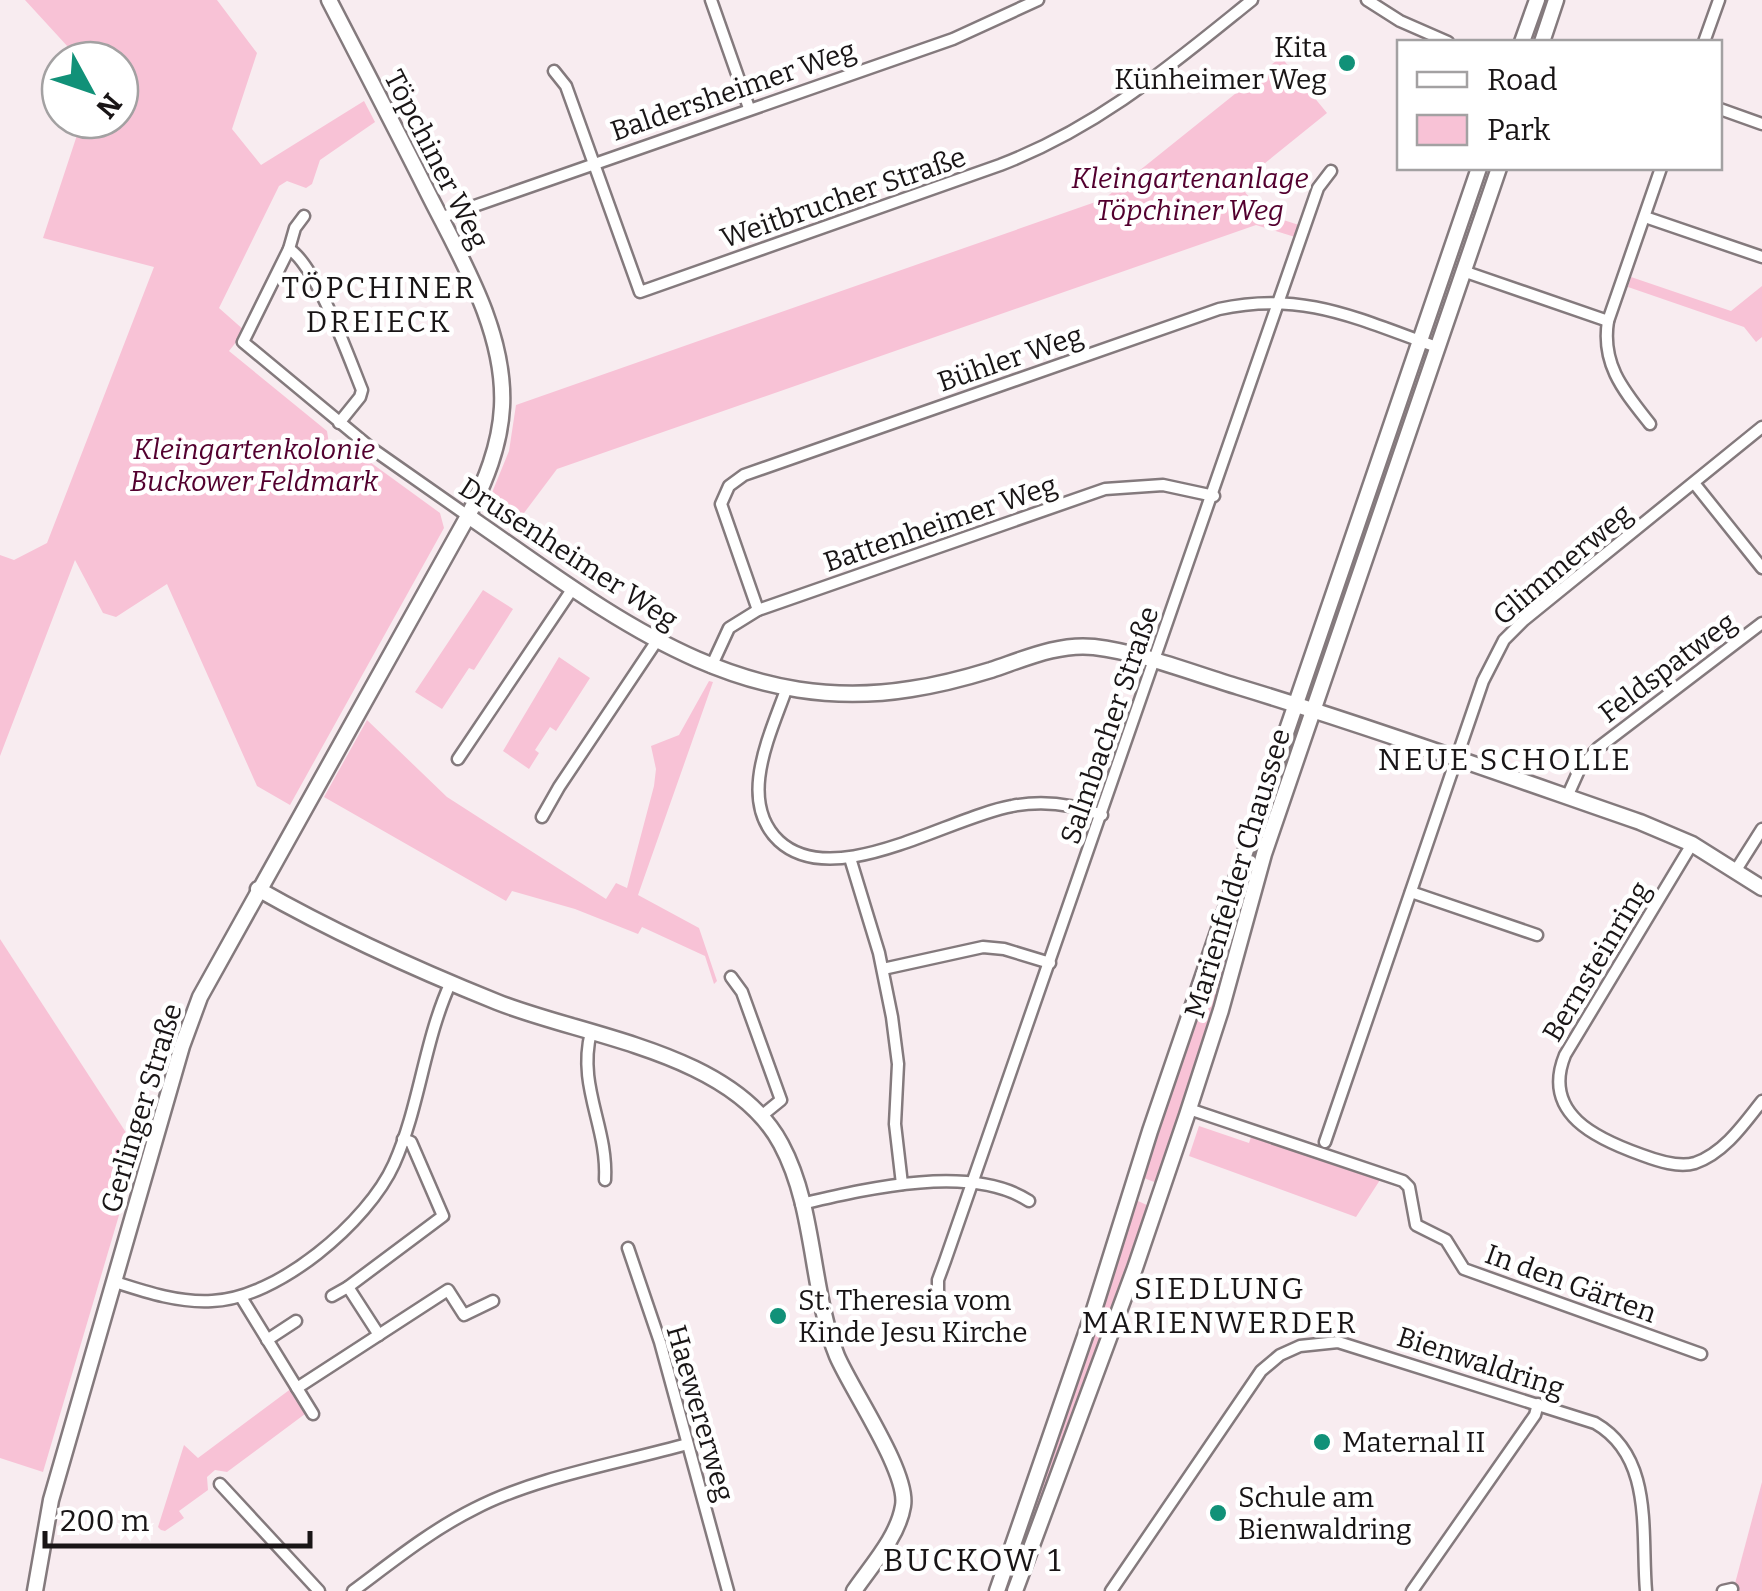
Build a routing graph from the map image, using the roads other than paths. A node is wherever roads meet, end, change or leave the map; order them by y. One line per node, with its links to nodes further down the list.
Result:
1 (711, 0): 14 (street)
2 (1038, 0): 14 (street, Baldersheimer Weg)
3 (1252, 0): 17 (street, Weitbrucher Straße)
4 (1368, 0): 9 (street)
5 (1537, 0): 10 (street)
6 (1556, 0): 11 (street)
7 (1718, 0): 12 (street)
8 (333, 1): 24 (street, Töpchiner Weg)
9 (1443, 40)
10 (1523, 40)
11 (1543, 40)
12 (1705, 40)
13 (554, 71): 17 (street, Weitbrucher Straße)
14 (749, 108): 17 (street, Baldersheimer Weg)
15 (1722, 110): 16 (street)
16 (1762, 124)
17 (592, 163): 24 (street, Baldersheimer Weg)
18 (1479, 170): 30 (street, Marienfelder Chaussee)
19 (1498, 170): 27 (street, Marienfelder Chaussee)
20 (1660, 170): 23 (street)
21 (1331, 171): 28 (street, Salmbacher Straße)
22 (304, 216): 25 (street, Drusenheimer Weg)
23 (1644, 217): 26 (street); 29 (street)
24 (440, 218): 37 (street, Töpchiner Weg)
25 (289, 249): 32 (street); 32 (street, Drusenheimer Weg)
26 (1762, 257)
27 (1463, 271): 29 (street); 31 (street, Marienfelder Chaussee)
28 (1280, 301): 30 (street, Bühler Weg); 36 (street, Salmbacher Straße); 40 (street, Bühler Weg)
29 (1608, 321): 33 (street)
30 (1420, 341): 31 (street, Bühler Weg); 46 (street, Marienfelder Chaussee)
31 (1438, 347): 47 (street, Marienfelder Chaussee)
32 (339, 423): 37 (street, Drusenheimer Weg)
33 (1650, 424)
34 (1762, 427): 35 (street, Glimmerweg)
35 (1694, 483): 38 (street); 49 (street, Glimmerweg)
36 (1214, 496): 40 (street, Battenheimer Weg); 43 (street, Salmbacher Straße)
37 (468, 516): 39 (street, Drusenheimer Weg); 58 (street, Gerlinger Straße)
38 (1762, 568)
39 (573, 588): 42 (street, Drusenheimer Weg); 48 (street)
40 (758, 610): 44 (street, Battenheimer Weg)
41 (1762, 623): 50 (street, Feldspatweg)
42 (656, 642): 44 (street, Drusenheimer Weg); 52 (street)
43 (1155, 662): 45 (street, Drusenheimer Weg); 46 (street, Drusenheimer Weg); 51 (street, Salmbacher Straße)
44 (711, 667): 45 (street, Drusenheimer Weg)
45 (786, 690): 55 (street)
46 (1295, 704): 47 (street, Drusenheimer Weg); 74 (street, Marienfelder Chaussee)
47 (1313, 710): 49 (street, Drusenheimer Weg); 67 (street, Marienfelder Chaussee)
48 (458, 758)
49 (1457, 760): 50 (street, Drusenheimer Weg); 59 (street, Glimmerweg)
50 (1567, 797): 54 (street, Drusenheimer Weg)
51 (1102, 814): 55 (street); 61 (street, Salmbacher Straße)
52 (542, 817)
53 (1762, 829): 56 (street)
54 (1692, 844): 56 (street, Drusenheimer Weg); 66 (street, Bernsteinring)
55 (850, 858): 62 (street)
56 (1736, 870): 57 (street, Drusenheimer Weg)
57 (1762, 888)
58 (258, 889): 64 (street); 79 (street, Gerlinger Straße)
59 (1411, 892): 60 (street); 70 (street, Glimmerweg)
60 (1537, 934)
61 (1050, 963): 62 (street); 73 (street, Salmbacher Straße)
62 (882, 969): 72 (street)
63 (731, 977): 68 (street)
64 (451, 982): 65 (street); 69 (street)
65 (592, 1032): 68 (street); 71 (street)
66 (1762, 1101)
67 (1189, 1109): 75 (street, Marienfelder Chaussee); 88 (street, In den Gärten)
68 (760, 1117): 77 (street)
69 (403, 1140): 80 (street); 82 (street)
70 (1325, 1142)
71 (605, 1180)
72 (902, 1184): 73 (street); 77 (street)
73 (972, 1184): 76 (street); 83 (street, Salmbacher Straße)
74 (1131, 1192): 75 (street); 99 (street, Marienfelder Chaussee)
75 (1158, 1201): 100 (street, Marienfelder Chaussee)
76 (1030, 1202)
77 (801, 1204): 98 (street)
78 (628, 1248): 92 (street, Haewererweg)
79 (115, 1282): 82 (street); 94 (street, Gerlinger Straße)
80 (348, 1287): 81 (street); 86 (street)
81 (332, 1296)
82 (241, 1297): 87 (street)
83 (938, 1298)
84 (493, 1301): 86 (street)
85 (296, 1321): 87 (street)
86 (379, 1335): 89 (street)
87 (267, 1340): 89 (street)
88 (1702, 1354)
89 (297, 1388): 91 (street)
90 (1538, 1404): 101 (street, Bienwaldring); 102 (street); 103 (street, Bienwaldring)
91 (314, 1414)
92 (687, 1444): 96 (street); 97 (street, Haewererweg)
93 (220, 1484): 95 (street)
94 (35, 1591)
95 (319, 1591)
96 (353, 1591)
97 (728, 1591)
98 (854, 1591)
99 (997, 1591)
100 (1015, 1591)
101 (1112, 1591)
102 (1412, 1591)
103 (1646, 1591)

